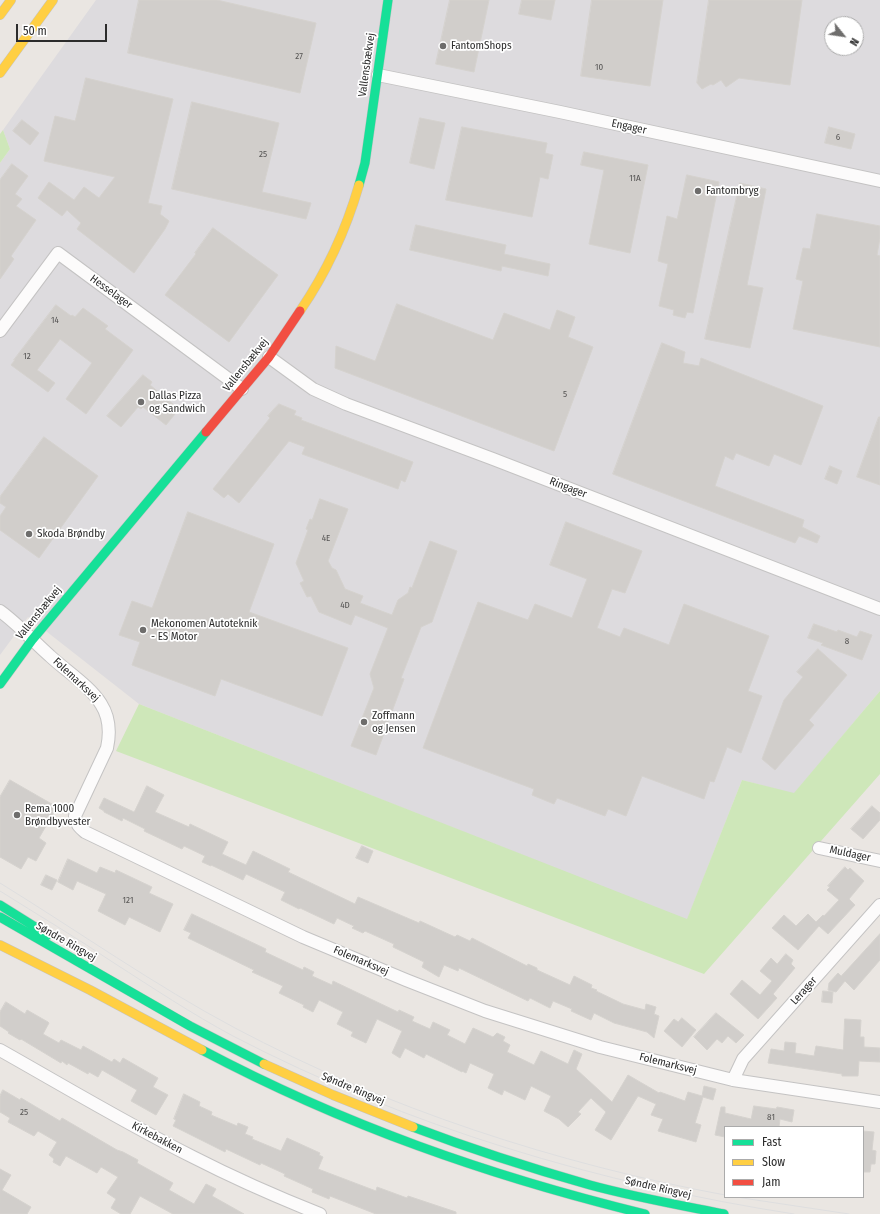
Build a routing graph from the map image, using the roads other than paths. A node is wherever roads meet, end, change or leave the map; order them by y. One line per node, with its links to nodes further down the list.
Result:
1 (11, 0): 4 (main road)
2 (53, 0): 5 (main road)
3 (388, 0): 6 (main road, Vallensbækvej)
4 (0, 15)
5 (0, 73)
6 (378, 75): 7 (street, Engager); 9 (main road, Vallensbækvej)
7 (880, 181)
8 (0, 331): 10 (street, Hesselager)
9 (269, 357): 10 (main road, Vallensbækvej); 11 (street, Ringager)
10 (242, 389): 13 (main road, Vallensbækvej)
11 (878, 604)
12 (0, 611): 13 (street)
13 (32, 640): 14 (main road, Vallensbækvej); 24 (street, Folemarksvej)
14 (0, 684)
15 (819, 848): 16 (street, Muldager)
16 (880, 861)
17 (0, 905): 22 (main road)
18 (880, 905): 24 (street, Lerager)
19 (0, 917): 22 (main road, Søndre Ringvej)
20 (0, 945): 27 (main road)
21 (31, 946): 22 (main road)
22 (70, 958): 28 (main road, Søndre Ringvej)
23 (0, 1050): 26 (street, Kirkebakken)
24 (733, 1080): 25 (street, Folemarksvej)
25 (880, 1102)
26 (320, 1214)
27 (645, 1214)
28 (724, 1214)

